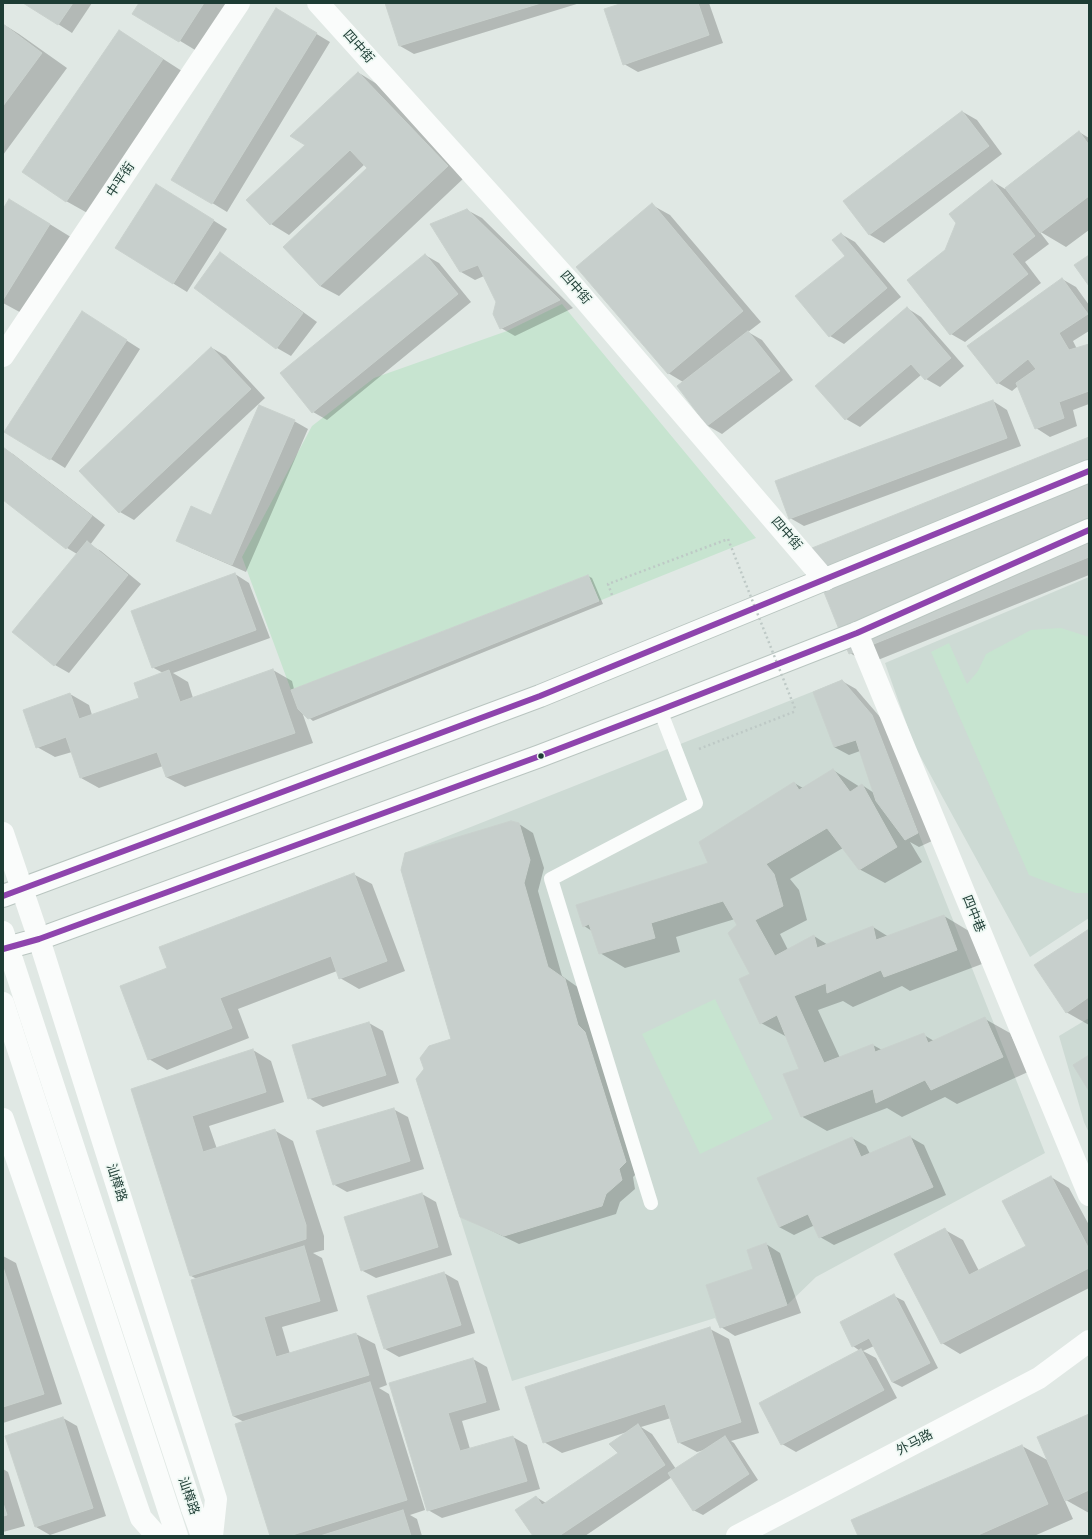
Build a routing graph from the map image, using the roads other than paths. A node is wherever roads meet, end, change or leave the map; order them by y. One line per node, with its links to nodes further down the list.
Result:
1 (239, 3): 3 (street, 中平街)
2 (318, 3): 6 (street, 四中街)
3 (3, 356)
4 (1089, 471): 6 (street)
5 (1089, 530): 7 (street)
6 (825, 580): 10 (street)
7 (857, 633): 8 (street); 16 (street, 四中巷)
8 (660, 710): 12 (street); 17 (lane)
9 (3, 833): 10 (street, 汕樟路)
10 (13, 892): 12 (street, 汕樟路)
11 (3, 932): 21 (street, 汕樟路, bridge)
12 (39, 939): 13 (street); 22 (street, 汕樟路)
13 (3, 949)
14 (3, 1003): 20 (street, 汕樟路)
15 (3, 1119): 19 (street)
16 (1089, 1194)
17 (651, 1203)
18 (1089, 1341): 23 (street, 外马路)
19 (157, 1536)
20 (177, 1536)
21 (202, 1536)
22 (212, 1536)
23 (737, 1536)

